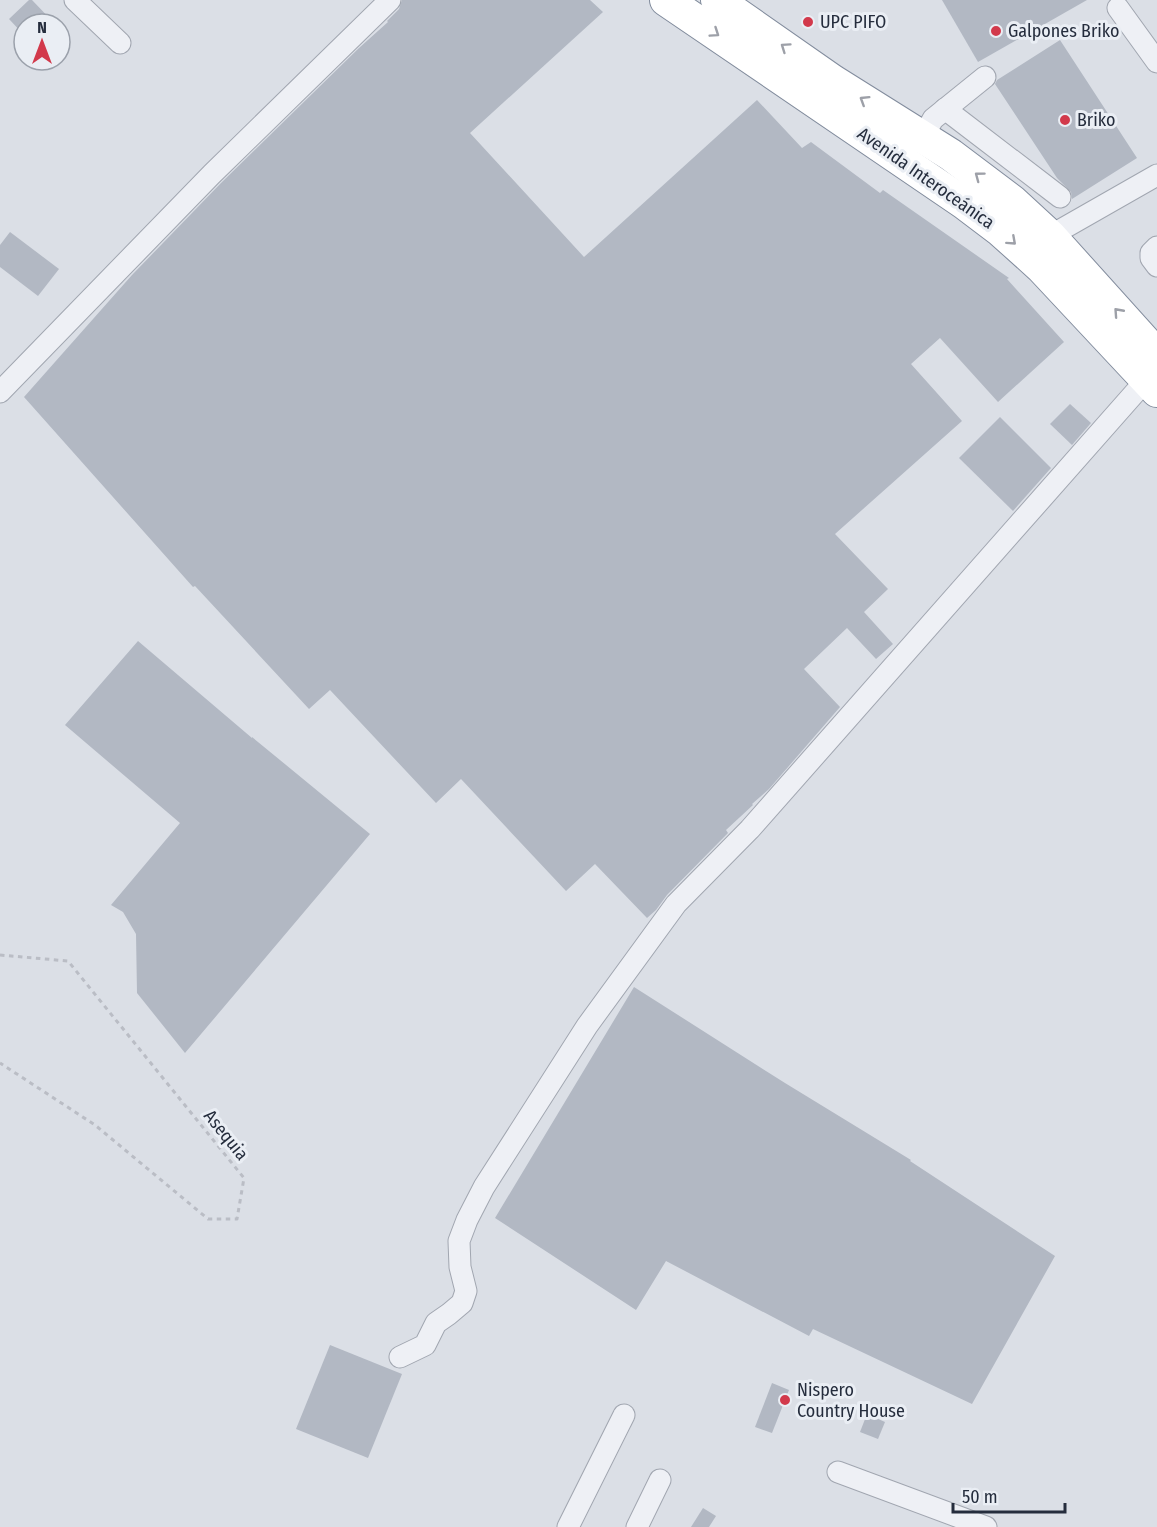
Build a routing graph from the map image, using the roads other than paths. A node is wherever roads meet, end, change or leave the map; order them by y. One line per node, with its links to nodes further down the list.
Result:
1 (75, 0): 6 (street)
2 (390, 0): 17 (street)
3 (666, 0): 16 (highway, Avenida Interoceánica, one-way to 16)
4 (717, 0): 10 (highway, Avenida Interoceánica, one-way to 4)
5 (1118, 8): 7 (street)
6 (120, 43)
7 (1157, 62)
8 (985, 77): 9 (street)
9 (945, 109): 10 (street); 12 (street)
10 (923, 137): 13 (highway, Avenida Interoceánica, one-way to 10)
11 (1157, 175): 13 (street)
12 (1060, 196)
13 (1050, 236): 16 (highway, Avenida Interoceánica, one-way to 13)
14 (1157, 247): 15 (street)
15 (1157, 266)
16 (1152, 358): 18 (street)
17 (0, 392)
18 (400, 1357)
19 (624, 1415): 22 (street)
20 (838, 1472): 24 (street)
21 (660, 1480): 23 (street)
22 (575, 1525)
23 (637, 1527)
24 (986, 1527)

